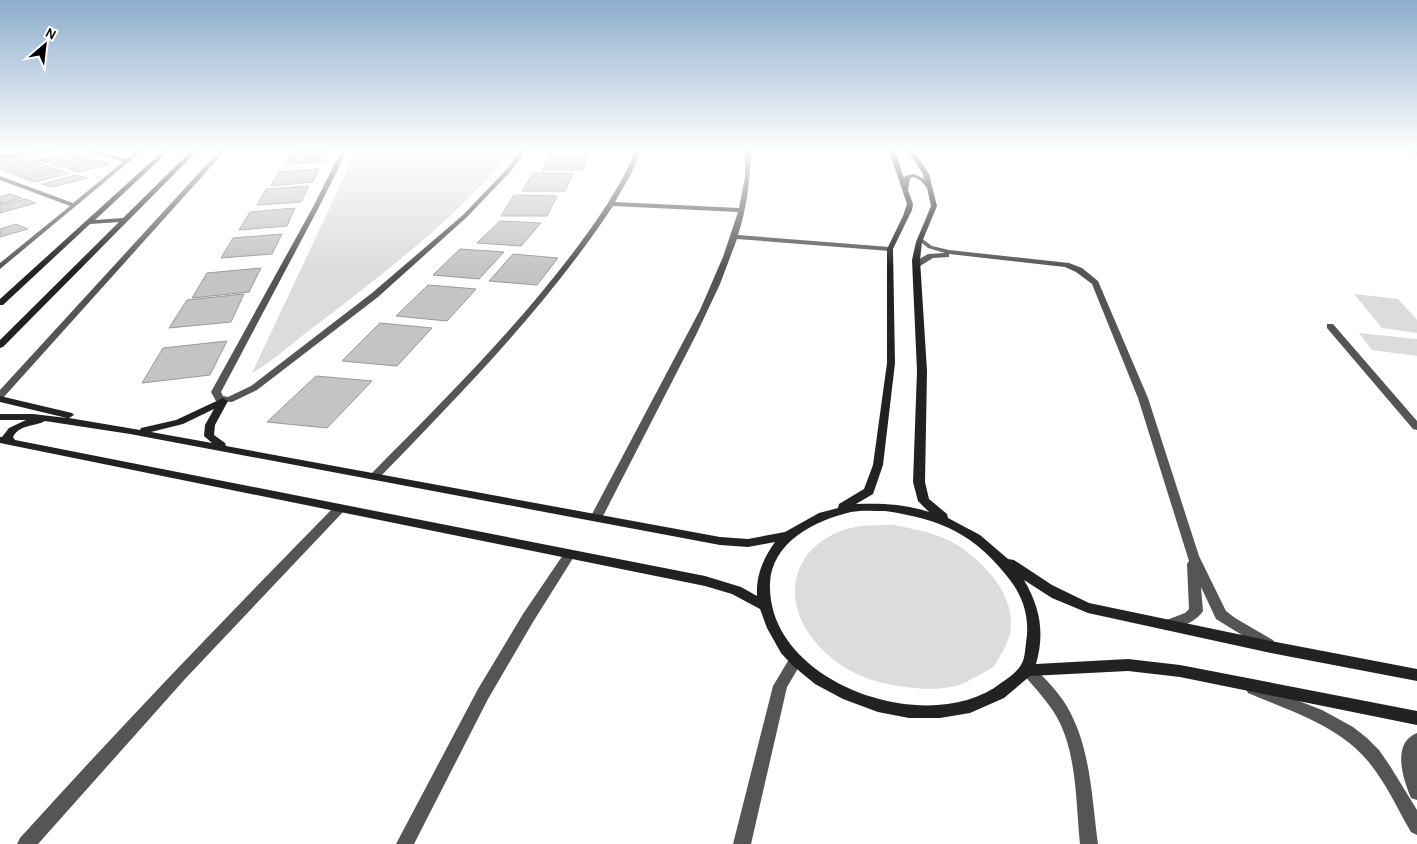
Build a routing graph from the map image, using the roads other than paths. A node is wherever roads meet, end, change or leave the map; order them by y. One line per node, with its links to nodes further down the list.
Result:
1 (34, 190): 13 (street)
2 (92, 190): 13 (street)
3 (123, 190): 16 (street)
4 (155, 190): 15 (street)
5 (186, 190): 26 (street)
6 (324, 190): 28 (street)
7 (489, 190): 28 (street)
8 (620, 190): 12 (street)
9 (745, 190): 14 (street)
10 (905, 192): 19 (street)
11 (931, 192): 18 (street)
12 (612, 204): 14 (street); 37 (street)
13 (74, 205): 22 (street)
14 (740, 210): 17 (street)
15 (126, 220): 16 (street); 25 (street)
16 (88, 222): 23 (street)
17 (734, 237): 19 (street); 40 (street)
18 (920, 239): 20 (street); 21 (street)
19 (890, 249): 39 (street)
20 (994, 257): 21 (street); 45 (street)
21 (916, 264): 41 (street)
22 (1, 265)
23 (0, 303)
24 (1330, 326): 33 (street)
25 (0, 345)
26 (0, 396)
27 (0, 399): 32 (street)
28 (223, 401): 34 (street); 36 (street)
29 (0, 418): 30 (street); 31 (street)
30 (55, 418): 32 (street); 35 (street)
31 (0, 425)
32 (101, 426): 34 (street)
33 (1417, 427)
34 (130, 431): 36 (street)
35 (6, 441): 38 (street)
36 (228, 448): 37 (street)
37 (376, 475): 40 (street)
38 (339, 509): 44 (street); 57 (street)
39 (834, 511): 41 (street); 42 (street)
40 (596, 516): 42 (street)
41 (958, 527): 43 (street)
42 (787, 536): 46 (street)
43 (988, 546): 47 (street); 50 (street)
44 (569, 555): 46 (street); 58 (street)
45 (1193, 556): 47 (street); 48 (street)
46 (765, 606): 49 (street)
47 (1169, 625): 48 (street)
48 (1276, 648): 51 (street)
49 (796, 660): 50 (street); 59 (street)
50 (1028, 670): 52 (street); 60 (street)
51 (1417, 675)
52 (1236, 682): 53 (street); 56 (street)
53 (1417, 718)
54 (1417, 740): 55 (street)
55 (1417, 792)
56 (1417, 826)
57 (26, 844)
58 (405, 844)
59 (742, 844)
60 (1089, 844)

